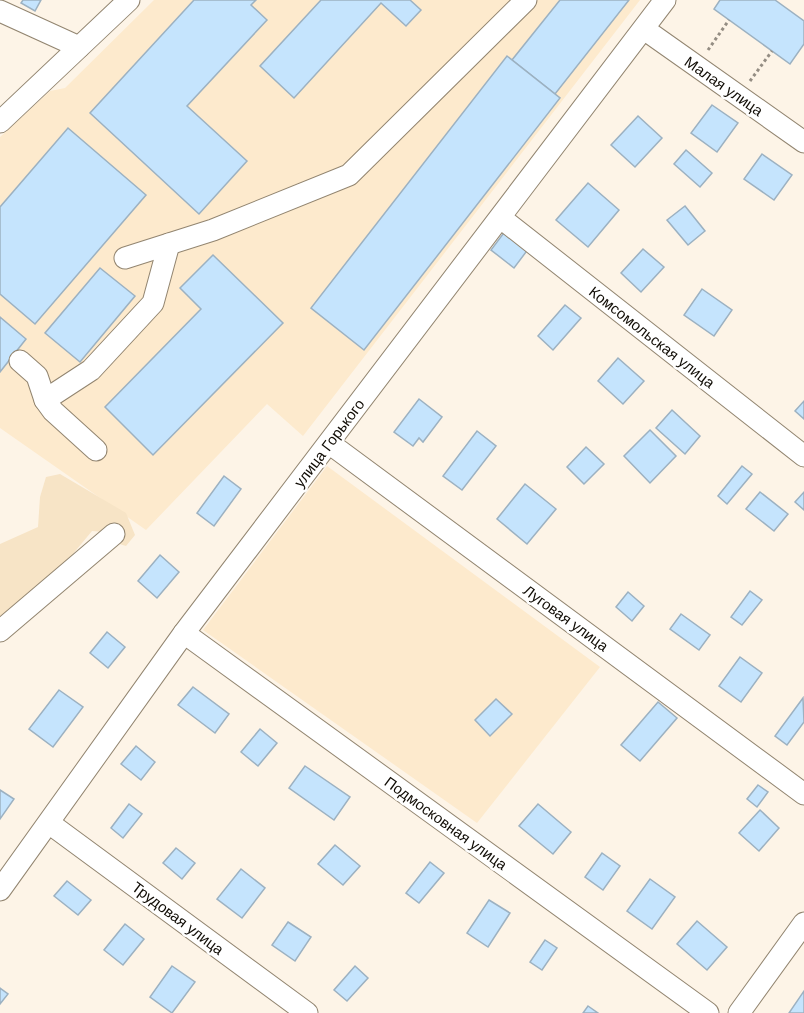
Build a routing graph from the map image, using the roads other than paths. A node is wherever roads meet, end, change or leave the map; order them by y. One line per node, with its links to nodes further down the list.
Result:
1 (129, 0): 6 (street)
2 (665, 0): 5 (street, улица Горького)
3 (523, 1): 10 (street)
4 (0, 10): 6 (street)
5 (644, 29): 8 (street, Малая улица); 9 (street, улица Горького)
6 (79, 47): 7 (street)
7 (0, 122)
8 (804, 142)
9 (501, 218): 14 (street, улица Горького); 16 (street, Комсомольская улица)
10 (169, 244): 11 (street); 13 (street)
11 (125, 258)
12 (20, 361): 13 (street)
13 (45, 400): 15 (street)
14 (329, 443): 19 (street, улица Горького); 20 (street, Луговая улица)
15 (96, 450)
16 (804, 456)
17 (114, 534): 18 (street)
18 (0, 631)
19 (184, 633): 21 (street, улица Горького); 25 (street, Подмосковная улица)
20 (804, 794)
21 (50, 823): 22 (street, улица Горького); 24 (street, Трудовая улица)
22 (0, 890)
23 (804, 923): 26 (street)
24 (307, 1013)
25 (708, 1013)
26 (739, 1013)

